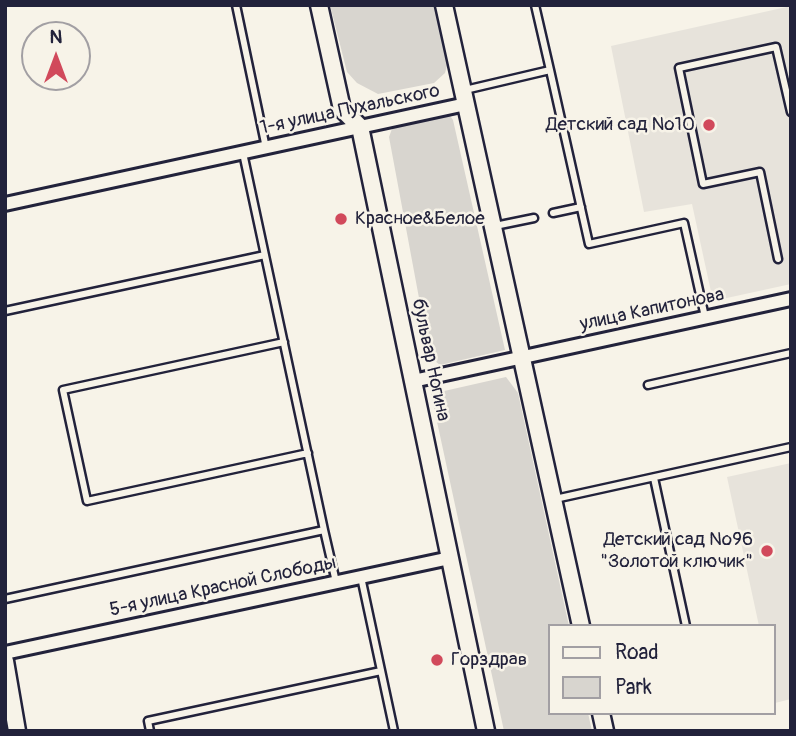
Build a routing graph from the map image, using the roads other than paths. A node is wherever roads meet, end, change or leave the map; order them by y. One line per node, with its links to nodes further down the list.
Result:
1 (236, 5): 9 (lane)
2 (319, 5): 8 (street, бульвар Ногина)
3 (444, 5): 6 (street)
4 (535, 5): 5 (lane)
5 (550, 70): 6 (lane); 12 (lane)
6 (464, 97): 8 (street, 1-я улица Пухальского); 15 (street)
7 (791, 112): 17 (lane)
8 (360, 127): 9 (street, 1-я улица Пухальского); 24 (street, бульвар Ногина)
9 (266, 148): 10 (street, 1-я улица Пухальского)
10 (243, 153): 11 (street, 1-я улица Пухальского); 16 (lane)
11 (5, 204)
12 (580, 207): 13 (lane); 20 (lane)
13 (553, 214)
14 (534, 218): 15 (lane)
15 (493, 227): 23 (street)
16 (265, 255): 19 (lane); 21 (lane)
17 (778, 259)
18 (791, 299): 20 (street, улица Капитонова)
19 (5, 311)
20 (706, 318): 23 (street, улица Капитонова)
21 (284, 342): 27 (lane); 27 (lane)
22 (791, 353): 25 (lane)
23 (522, 358): 24 (street, улица Капитонова); 29 (street)
24 (413, 381): 31 (street, бульвар Ногина)
25 (648, 385)
26 (791, 447): 28 (lane)
27 (308, 453): 30 (lane)
28 (654, 478): 29 (lane); 36 (lane)
29 (554, 500): 35 (street)
30 (324, 530): 33 (lane); 34 (lane)
31 (450, 558): 32 (street, 5-я улица Красной Слободы); 43 (street, бульвар Ногина)
32 (361, 577): 33 (street, 5-я улица Красной Слободы); 39 (lane)
33 (336, 582): 37 (street, 5-я улица Красной Слободы)
34 (5, 599)
35 (581, 624)
36 (686, 624)
37 (5, 653)
38 (5, 661): 40 (street)
39 (382, 671): 41 (lane); 42 (lane)
40 (17, 731)
41 (150, 731)
42 (394, 731)
43 (486, 731)

